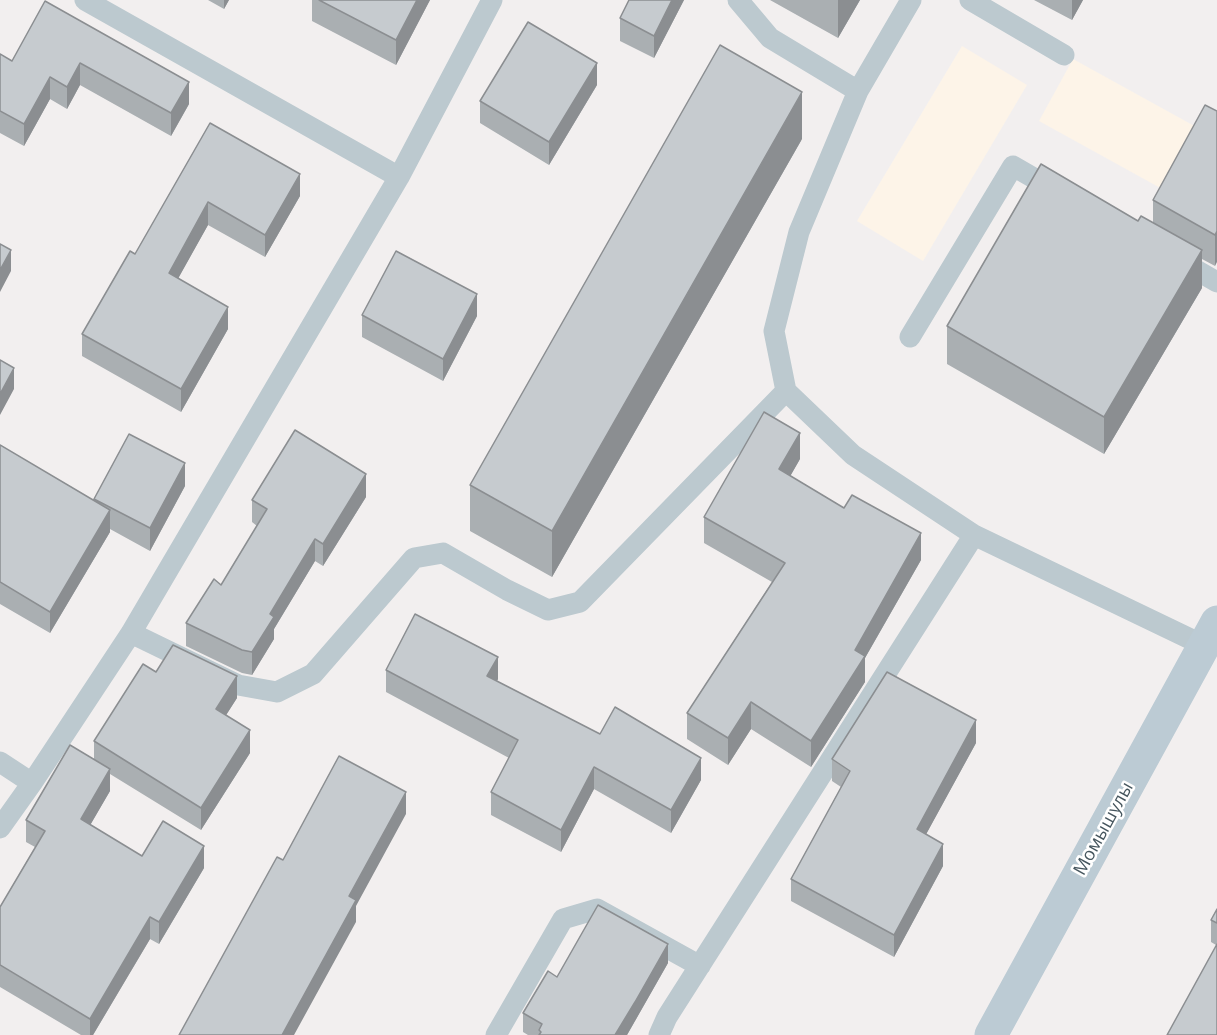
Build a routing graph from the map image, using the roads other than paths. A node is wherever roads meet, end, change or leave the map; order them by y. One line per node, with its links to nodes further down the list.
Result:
1 (86, 0): 8 (lane)
2 (492, 0): 8 (lane)
3 (738, 0): 7 (lane)
4 (911, 0): 7 (lane)
5 (970, 0): 6 (lane)
6 (1064, 55)
7 (858, 91): 13 (lane)
8 (399, 177): 15 (lane)
9 (1074, 201): 12 (lane)
10 (1156, 247): 11 (lane)
11 (1217, 282)
12 (910, 337)
13 (786, 391): 14 (lane); 15 (lane)
14 (974, 535): 16 (lane); 20 (lane)
15 (131, 633): 18 (lane)
16 (1211, 634): 23 (main road, Момышулы)
17 (0, 762): 18 (lane)
18 (32, 783): 19 (lane)
19 (0, 828)
20 (700, 966): 21 (lane); 22 (lane)
21 (496, 1035)
22 (658, 1035)
23 (991, 1035)

